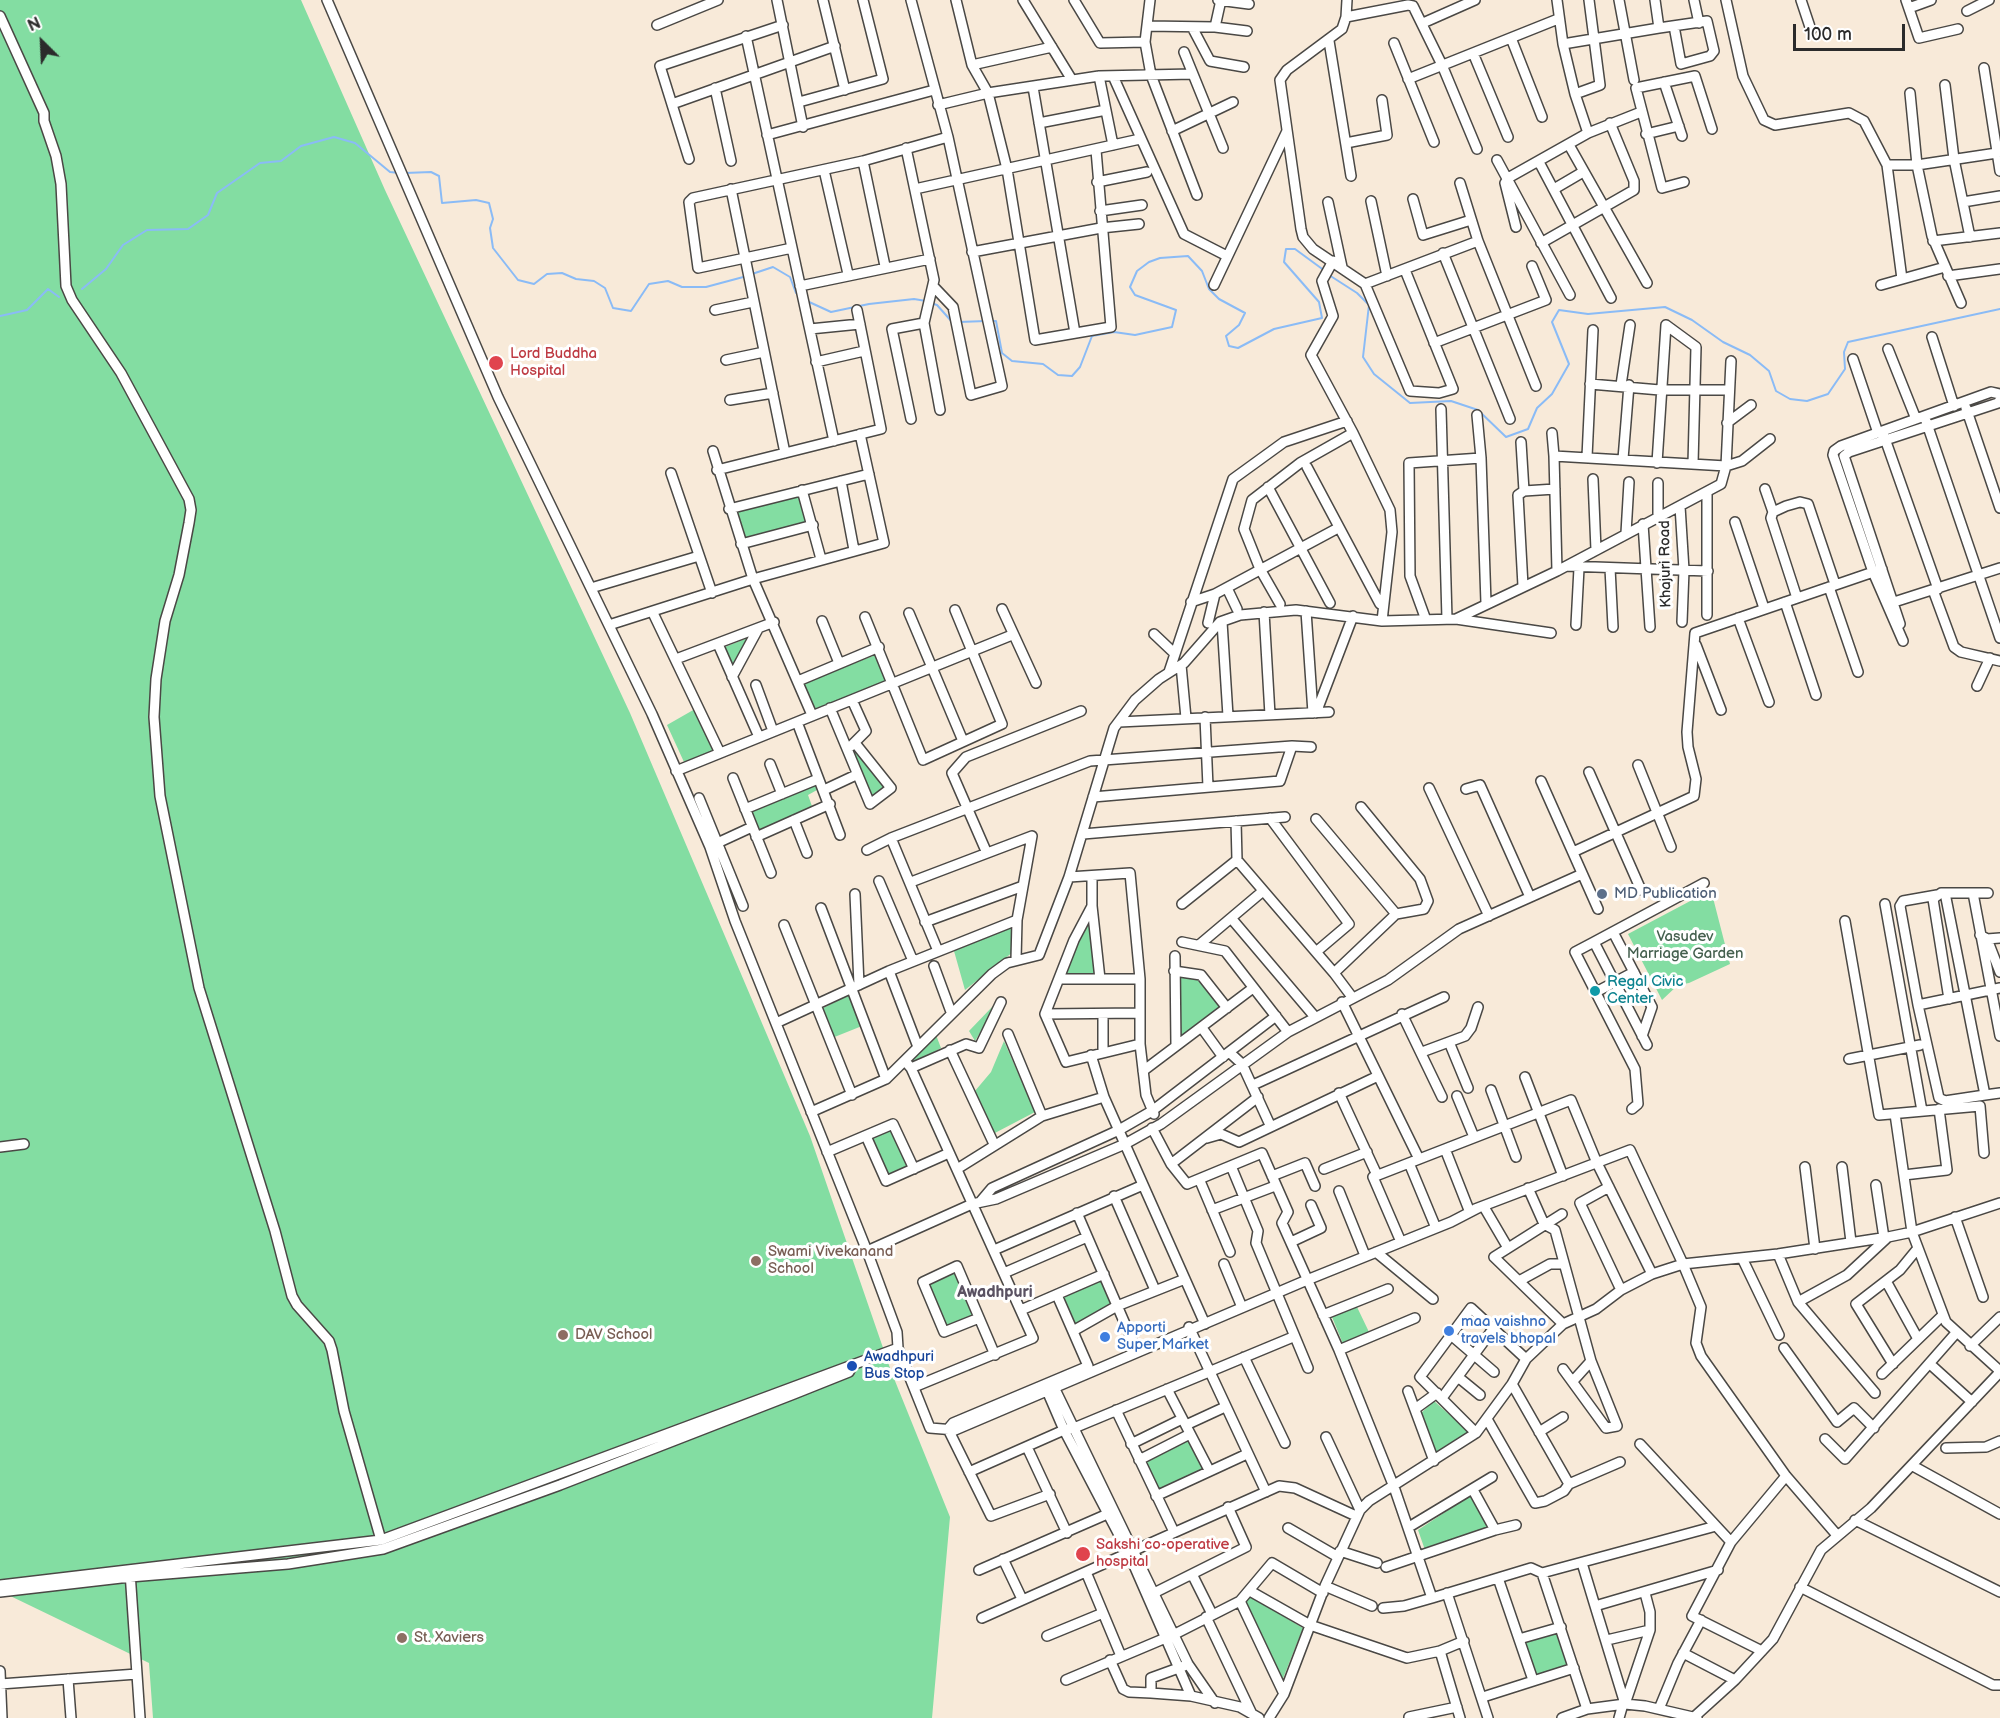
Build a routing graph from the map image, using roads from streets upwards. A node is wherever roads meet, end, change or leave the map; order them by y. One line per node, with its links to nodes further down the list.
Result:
1 (327, 0): 282 (street)
2 (718, 0): 31 (street)
3 (777, 0): 32 (street)
4 (823, 0): 49 (street)
5 (863, 0): 70 (street)
6 (911, 0): 71 (street)
7 (956, 0): 54 (street)
8 (1023, 0): 50 (street)
9 (1074, 0): 46 (street)
10 (1150, 0): 33 (street)
11 (1220, 0): 23 (street); 36 (street)
12 (1347, 0): 27 (street)
13 (1475, 0): 29 (street)
14 (1557, 0): 28 (street)
15 (1589, 0): 44 (street)
16 (1619, 0): 41 (street)
17 (1655, 0): 37 (street)
18 (1694, 0): 30 (street)
19 (1726, 0): 114 (street)
20 (1801, 0): 39 (street)
21 (1930, 0): 24 (street)
22 (1989, 0): 25 (street)
23 (1250, 4)
24 (1907, 4): 38 (street)
25 (1967, 11)
26 (0, 16): 700 (street)
27 (1346, 17): 29 (street); 45 (street)
28 (1558, 19): 43 (street); 48 (street)
29 (1423, 23): 55 (street)
30 (1698, 23): 34 (street); 34 (street)
31 (657, 25)
32 (783, 25): 42 (street); 53 (street)
33 (1147, 26): 35 (street); 46 (street)
34 (1674, 26): 37 (street)
35 (1192, 27): 36 (street); 56 (street)
36 (1215, 27): 40 (street)
37 (1659, 28): 41 (street)
38 (1958, 29)
39 (1810, 30)
40 (1247, 31)
41 (1624, 34): 44 (street); 65 (street)
42 (746, 36): 58 (street); 78 (street)
43 (1511, 38): 52 (street); 83 (street)
44 (1593, 39): 48 (street); 74 (street)
45 (1329, 41): 89 (street); 99 (street)
46 (1145, 42): 60 (street)
47 (1394, 43): 63 (street)
48 (1563, 44): 74 (street)
49 (835, 46): 53 (street); 70 (street)
50 (1052, 47): 54 (street); 64 (street)
51 (1184, 52): 59 (street)
52 (1473, 53): 55 (street); 96 (street)
53 (791, 61): 58 (street); 76 (street)
54 (972, 65): 72 (street)
55 (1442, 65): 63 (street); 104 (street)
56 (1244, 67)
57 (1983, 68): 106 (street)
58 (755, 73): 69 (street); 93 (street)
59 (1193, 74): 60 (street); 81 (street)
60 (1152, 75): 62 (street); 90 (street)
61 (1099, 76): 62 (street); 64 (street); 80 (street)
62 (1113, 76): 97 (street)
63 (1408, 79): 98 (street)
64 (1072, 80): 68 (street)
65 (1634, 80)
66 (1664, 82): 82 (street); 86 (street); 88 (street)
67 (1944, 85): 109 (street)
68 (1033, 87): 72 (street); 84 (street)
69 (715, 88): 78 (street); 112 (street)
70 (845, 90): 76 (street)
71 (934, 90): 79 (street); 87 (street)
72 (988, 93): 79 (street); 116 (street)
73 (1910, 93): 115 (street)
74 (1575, 94): 91 (street)
75 (1382, 100): 99 (street)
76 (799, 102): 87 (street)
77 (1233, 102): 81 (street)
78 (672, 104): 107 (street)
79 (938, 105): 95 (street)
80 (1106, 110): 84 (street); 100 (street)
81 (1209, 112): 90 (street); 103 (street)
82 (1641, 112): 85 (street); 92 (street)
83 (1542, 117)
84 (1039, 123): 108 (street)
85 (1610, 123): 91 (street); 138 (street)
86 (1679, 126): 92 (street); 94 (street)
87 (803, 127): 93 (street)
88 (1712, 129)
89 (1287, 130): 155 (street); 160 (street)
90 (1172, 131): 131 (street)
91 (1588, 133): 101 (street)
92 (1646, 134): 126 (street)
93 (767, 135): 124 (street)
94 (1682, 136)
95 (948, 137): 102 (street); 123 (street)
96 (1508, 137)
97 (1140, 139): 100 (street); 155 (street)
98 (1434, 142)
99 (1346, 143): 121 (street)
100 (1113, 145): 105 (street)
101 (1569, 145): 113 (street); 120 (street)
102 (906, 148): 111 (street); 129 (street)
103 (1223, 148)
104 (1476, 149)
105 (1096, 150): 108 (street); 125 (street)
106 (1997, 153): 109 (street); 118 (street)
107 (689, 159)
108 (1047, 159): 116 (street); 146 (street)
109 (1954, 159): 115 (street); 136 (street)
110 (1497, 160): 122 (street)
111 (863, 161): 117 (street); 158 (street)
112 (731, 162)
113 (1539, 162): 122 (street); 130 (street)
114 (1887, 165): 115 (street); 167 (street)
115 (1917, 165): 149 (street)
116 (1007, 169): 123 (street); 150 (street)
117 (824, 170): 124 (street); 165 (street)
118 (2000, 171)
119 (1148, 172): 125 (street)
120 (1583, 172): 130 (street); 138 (street)
121 (1351, 176)
122 (1508, 178): 143 (street); 151 (street)
123 (957, 180): 129 (street); 153 (street)
124 (776, 181): 128 (street); 152 (street)
125 (1097, 182): 139 (street)
126 (1684, 182)
127 (1460, 183): 140 (street)
128 (731, 189): 157 (street); 157 (street)
129 (915, 189): 156 (street)
130 (1554, 189): 142 (street)
131 (1197, 195)
132 (2000, 196): 136 (street)
133 (1413, 199): 140 (street)
134 (1328, 201): 161 (street)
135 (1371, 201): 166 (street)
136 (1963, 202): 147 (street)
137 (1142, 205): 139 (street)
138 (1602, 206): 142 (street); 168 (street)
139 (1100, 211): 144 (street)
140 (1471, 220): 148 (street)
141 (1139, 224): 144 (street)
142 (1574, 225): 151 (street); 175 (street)
143 (1516, 226)
144 (1101, 228): 146 (street); 187 (street)
145 (2000, 233): 147 (street)
146 (1060, 235): 150 (street); 187 (street)
147 (1970, 237): 149 (street)
148 (1478, 241): 154 (street); 180 (street)
149 (1933, 241): 164 (street)
150 (1020, 243): 153 (street); 187 (street)
151 (1541, 243): 174 (street)
152 (792, 248): 157 (street); 172 (street)
153 (972, 252): 173 (street)
154 (1443, 253): 163 (street); 184 (street)
155 (1227, 256): 170 (street)
156 (930, 258): 158 (street); 173 (street)
157 (746, 263): 176 (street)
158 (885, 266): 165 (street)
159 (1532, 266): 180 (street)
160 (1329, 267): 161 (street); 216 (street)
161 (1342, 267): 169 (street)
162 (2000, 269): 164 (street)
163 (1405, 270): 166 (street); 189 (street)
164 (1947, 271): 167 (street); 177 (street)
165 (848, 274): 172 (street)
166 (1387, 276): 169 (street)
167 (1902, 279): 171 (street)
168 (1647, 283)
169 (1365, 284): 189 (street)
170 (1214, 285)
171 (1881, 285)
172 (800, 288): 185 (street)
173 (933, 289): 181 (street)
174 (1570, 295)
175 (1611, 298)
176 (753, 302): 178 (street); 192 (street)
177 (1960, 303)
178 (716, 310)
179 (857, 310): 182 (street)
180 (1507, 314): 184 (street); 199 (street)
181 (924, 323): 210 (street); 214 (street)
182 (860, 324): 185 (street); 191 (street)
183 (1630, 325): 198 (street)
184 (1474, 328): 189 (street); 215 (street)
185 (810, 329): 196 (street)
186 (1593, 330): 197 (street)
187 (1075, 333)
188 (1932, 337): 208 (street)
189 (1434, 343)
190 (1888, 349): 213 (street)
191 (864, 351): 196 (street); 221 (street)
192 (764, 352): 194 (street); 203 (street)
193 (1854, 359): 222 (street)
194 (726, 360)
195 (1731, 361): 202 (street)
196 (816, 362): 224 (street)
197 (1590, 384): 198 (street); 231 (street)
198 (1625, 385): 200 (street); 233 (street)
199 (1536, 386)
200 (1660, 390): 201 (street); 201 (street); 235 (street)
201 (1695, 390): 202 (street); 236 (street)
202 (1728, 390): 217 (street)
203 (773, 393): 206 (street); 228 (street)
204 (2000, 394): 208 (street)
205 (2000, 399): 211 (street)
206 (730, 400)
207 (1751, 405): 217 (street)
208 (1959, 405): 211 (street); 213 (street)
209 (1441, 409): 234 (street)
210 (940, 410)
211 (1968, 414): 218 (street); 253 (street)
212 (1477, 415): 232 (street)
213 (1920, 418): 218 (street); 222 (street)
214 (911, 419)
215 (1510, 419)
216 (1347, 421): 219 (street); 288 (street)
217 (1728, 423): 237 (street)
218 (1928, 426): 222 (street); 278 (street)
219 (1353, 433): 246 (street); 309 (street)
220 (1552, 433): 229 (street)
221 (860, 434): 224 (street); 241 (street)
222 (1882, 435): 227 (street); 230 (street); 284 (street)
223 (1770, 439): 237 (street)
224 (834, 441): 228 (street)
225 (1521, 442): 250 (street)
226 (713, 451): 239 (street)
227 (1834, 451): 230 (street); 277 (street)
228 (785, 453): 239 (street)
229 (1554, 456): 231 (street); 247 (street)
230 (1844, 456): 277 (street)
231 (1587, 457): 233 (street)
232 (1480, 459): 234 (street); 291 (street)
233 (1623, 459): 235 (street)
234 (1444, 461): 306 (street); 307 (street)
235 (1657, 464): 236 (street)
236 (1693, 464): 237 (street)
237 (1726, 466): 251 (street)
238 (1307, 467): 260 (street)
239 (717, 470): 254 (street)
240 (671, 473): 266 (street)
241 (869, 474): 243 (street); 264 (street)
242 (1593, 479): 265 (street)
243 (841, 481): 249 (street); 264 (street)
244 (1629, 482): 261 (street)
245 (1658, 483): 256 (street)
246 (1268, 488): 263 (street); 272 (street)
247 (1555, 489): 250 (street); 275 (street)
248 (1765, 489): 255 (street)
249 (802, 490): 254 (street); 259 (street)
250 (1524, 491): 280 (street)
251 (1707, 494): 252 (street); 276 (street)
252 (1680, 506): 256 (street); 274 (street, Khajuri Road)
253 (2000, 508)
254 (729, 509): 262 (street)
255 (1773, 512): 281 (street); 287 (street)
256 (1658, 517): 258 (street)
257 (1735, 522): 294 (street)
258 (1643, 524): 261 (street); 273 (street)
259 (813, 525): 262 (street); 267 (street)
260 (1338, 528): 263 (street); 293 (street)
261 (1626, 533): 265 (street)
262 (741, 544): 279 (street)
263 (1299, 548): 272 (street); 290 (street)
264 (854, 550): 267 (street)
265 (1596, 550): 268 (street)
266 (699, 556): 282 (street); 285 (street)
267 (821, 559): 279 (street)
268 (1567, 566): 269 (street); 275 (street)
269 (1579, 568): 270 (street); 315 (street)
270 (1610, 568): 273 (street); 316 (street)
271 (2000, 568): 278 (street)
272 (1260, 569): 283 (street); 292 (street)
273 (1648, 569): 274 (street); 317 (street)
274 (1684, 570): 276 (street); 312 (street, Khajuri Road)
275 (1557, 571): 280 (street)
276 (1708, 571): 302 (street)
277 (1877, 571): 281 (street); 284 (street)
278 (1979, 575): 284 (street); 322 (street)
279 (753, 579): 285 (street); 310 (street)
280 (1523, 586): 291 (street)
281 (1832, 586): 287 (street); 334 (street)
282 (591, 588): 314 (street)
283 (1227, 588): 286 (street); 296 (street)
284 (1935, 589): 329 (street)
285 (712, 594): 300 (street)
286 (1215, 594): 288 (street); 313 (street)
287 (1797, 598): 289 (street)
288 (1191, 602): 327 (street)
289 (1785, 602): 294 (street); 341 (street)
290 (1330, 603)
291 (1486, 603): 306 (street)
292 (1280, 604)
293 (1380, 604)
294 (1764, 608): 305 (street)
295 (1002, 609): 321 (street)
296 (1237, 609)
297 (955, 610): 326 (street)
298 (1306, 611): 299 (street); 303 (street); 348 (street)
299 (1264, 612): 311 (street); 350 (street)
300 (653, 613): 314 (street); 328 (street)
301 (909, 613): 332 (street)
302 (1707, 615)
303 (1353, 616): 309 (street); 348 (street)
304 (865, 617): 325 (street)
305 (1738, 618): 323 (street); 343 (street)
306 (1452, 619): 307 (street); 319 (street)
307 (1426, 620): 309 (street)
308 (822, 621): 330 (street)
309 (1382, 621)
310 (774, 622): 318 (street); 336 (street)
311 (1222, 622): 331 (street); 351 (street)
312 (1682, 622)
313 (1208, 623)
314 (609, 625): 368 (street)
315 (1576, 625)
316 (1613, 627)
317 (1650, 627)
318 (758, 629): 324 (street); 335 (street)
319 (1551, 633)
320 (1154, 634): 327 (street)
321 (1012, 635): 326 (street); 337 (street)
322 (2000, 638)
323 (1695, 641): 345 (street); 385 (street)
324 (718, 644): 328 (street); 335 (street)
325 (879, 647): 330 (street); 338 (street)
326 (974, 652): 332 (street); 358 (street)
327 (1173, 652): 333 (street)
328 (676, 659): 363 (street)
329 (1995, 660): 340 (street)
330 (839, 663): 336 (street)
331 (1181, 665): 333 (street); 353 (street)
332 (932, 669): 338 (street); 358 (street)
333 (1169, 672): 355 (street)
334 (1858, 672)
335 (732, 677): 357 (street)
336 (798, 681): 349 (street)
337 (1036, 683)
338 (894, 684): 342 (street); 358 (street)
339 (756, 685): 356 (street)
340 (1977, 686)
341 (1816, 695)
342 (852, 700): 344 (street); 359 (street)
343 (1769, 702)
344 (830, 708): 349 (street); 362 (street)
345 (1721, 710)
346 (1081, 711): 383 (street)
347 (1329, 712): 348 (street)
348 (1314, 713): 350 (street)
349 (812, 715): 354 (street)
350 (1270, 715): 351 (street)
351 (1228, 716): 352 (street)
352 (1205, 717): 353 (street); 364 (street)
353 (1186, 718): 355 (street)
354 (797, 722): 356 (street); 372 (street)
355 (1119, 722): 365 (street)
356 (773, 732): 357 (street)
357 (759, 737): 363 (street)
358 (963, 741)
359 (855, 743): 362 (street); 370 (street)
360 (1292, 746): 361 (street); 364 (street); 374 (street)
361 (1311, 747)
362 (847, 750): 370 (street)
363 (720, 753): 368 (street)
364 (1207, 753): 365 (street); 374 (street)
365 (1103, 759): 379 (street); 383 (street)
366 (770, 764): 378 (street)
367 (1638, 765): 385 (street)
368 (676, 771): 397 (street)
369 (1589, 772): 392 (street)
370 (856, 775): 377 (street)
371 (733, 778): 384 (street)
372 (818, 779): 377 (street); 378 (street)
373 (1541, 781): 401 (street)
374 (1208, 787): 379 (street)
375 (1429, 788): 426 (street)
376 (1466, 789): 418 (street)
377 (824, 790): 381 (street)
378 (782, 794): 384 (street)
379 (1093, 797): 393 (street)
380 (699, 798): 397 (street)
381 (830, 804): 389 (street); 394 (street)
382 (1361, 807): 425 (street)
383 (967, 808): 396 (street); 400 (street)
384 (745, 809): 391 (street)
385 (1658, 812): 392 (street); 398 (street)
386 (1285, 817): 387 (street)
387 (1270, 818): 390 (street); 439 (street)
388 (1316, 819): 425 (street)
389 (794, 820): 395 (street); 402 (street)
390 (1236, 821): 393 (street); 403 (street)
391 (752, 827): 395 (street); 397 (street)
392 (1614, 832): 401 (street); 412 (street)
393 (1083, 834): 407 (street)
394 (840, 835)
395 (756, 837): 404 (street)
396 (891, 838): 399 (street); 409 (street)
397 (714, 845): 421 (street); 475 (street)
398 (1671, 847)
399 (867, 850)
400 (986, 851): 409 (street); 411 (street)
401 (1573, 852): 405 (street)
402 (807, 853)
403 (1236, 860): 413 (street); 419 (street)
404 (771, 873)
405 (1582, 874): 418 (street); 424 (street)
406 (1092, 876): 407 (street); 422 (street); 451 (street)
407 (1069, 877): 441 (street)
408 (879, 881): 442 (street)
409 (911, 882): 430 (street)
410 (1704, 883): 432 (street)
411 (1023, 886): 428 (street); 430 (street)
412 (1641, 890)
413 (1263, 891): 427 (street); 439 (street)
414 (1972, 893): 415 (street); 417 (street); 433 (street)
415 (1988, 893)
416 (855, 894): 453 (street)
417 (1941, 894): 458 (street); 461 (street); 464 (street)
418 (1530, 897): 426 (street)
419 (1182, 903)
420 (1885, 904): 486 (street)
421 (743, 906)
422 (1092, 906): 449 (street); 450 (street)
423 (821, 908): 453 (street)
424 (1598, 909)
425 (1396, 914): 448 (street)
426 (1489, 916): 459 (street)
427 (1231, 918): 437 (street); 474 (street)
428 (1017, 920): 438 (street); 441 (street)
429 (1845, 921): 493 (street)
430 (925, 922): 438 (street)
431 (784, 925): 465 (street)
432 (1613, 932): 436 (street); 446 (street)
433 (1984, 937): 434 (street); 447 (street); 456 (street)
434 (2000, 938)
435 (1182, 942): 437 (street)
436 (1594, 942): 452 (street); 457 (street)
437 (1199, 945): 454 (street)
438 (938, 951): 442 (street)
439 (1316, 952): 448 (street)
440 (1174, 956): 445 (street)
441 (1016, 960): 468 (street)
442 (913, 962): 444 (street)
443 (934, 966): 468 (street)
444 (889, 971): 453 (street); 487 (street)
445 (1174, 971): 467 (street); 485 (street)
446 (1634, 972): 452 (street); 476 (street)
447 (2000, 972)
448 (1334, 973): 459 (street)
449 (1059, 979): 450 (street); 470 (street)
450 (1100, 979): 451 (street)
451 (1140, 979): 469 (street)
452 (1615, 983): 457 (street); 476 (street)
453 (856, 986): 465 (street); 500 (street)
454 (1253, 988): 467 (street); 473 (street)
455 (2000, 988): 456 (street)
456 (1989, 990): 458 (street); 482 (street)
457 (1596, 992): 481 (street)
458 (1965, 996): 461 (street); 507 (street)
459 (1352, 997): 463 (street)
460 (1444, 997): 471 (street)
461 (1949, 999): 464 (street)
462 (1001, 1002): 488 (street)
463 (1342, 1002): 474 (street); 480 (street)
464 (1918, 1005): 507 (street)
465 (814, 1006): 475 (street); 506 (street)
466 (1478, 1007): 483 (street)
467 (1227, 1008): 477 (street)
468 (951, 1012): 487 (street)
469 (1139, 1013): 472 (street); 484 (street)
470 (1045, 1014): 472 (street); 492 (street)
471 (1402, 1014): 480 (street); 490 (street)
472 (1103, 1015): 489 (street)
473 (1276, 1016): 478 (street); 491 (street)
474 (1315, 1017): 478 (street)
475 (776, 1023): 516 (street)
476 (1637, 1027): 481 (street)
477 (1202, 1028): 485 (street); 491 (street)
478 (1288, 1032): 496 (street)
479 (1008, 1034): 519 (street)
480 (1359, 1035): 498 (street); 501 (street)
481 (1618, 1036): 512 (street)
482 (2000, 1036)
483 (1449, 1042): 490 (street); 502 (street)
484 (1140, 1044): 489 (street); 497 (street)
485 (1176, 1046): 497 (street)
486 (1915, 1046): 493 (street); 515 (street)
487 (918, 1047): 495 (street)
488 (950, 1050): 495 (street); 528 (street)
489 (1103, 1052): 492 (street)
490 (1422, 1052): 511 (street)
491 (1226, 1054): 496 (street); 514 (street)
492 (1091, 1055): 509 (street)
493 (1870, 1055): 494 (street); 518 (street)
494 (1849, 1059)
495 (908, 1064): 500 (street); 534 (street)
496 (1242, 1064): 501 (street); 521 (street)
497 (1143, 1071): 514 (street)
498 (1378, 1076): 504 (street); 537 (street)
499 (1525, 1077): 517 (street)
500 (886, 1079): 506 (street)
501 (1253, 1085): 510 (street)
502 (1468, 1088)
503 (1491, 1090): 522 (street)
504 (1339, 1093): 520 (street); 533 (street)
505 (2000, 1093): 507 (street)
506 (852, 1095): 516 (street)
507 (1984, 1095)
508 (1457, 1096): 525 (street)
509 (1104, 1097): 519 (street); 523 (street)
510 (1258, 1097): 520 (street); 526 (street)
511 (1442, 1098)
512 (1632, 1109)
513 (1939, 1109): 515 (street); 535 (street); 547 (street)
514 (1152, 1111): 521 (street); 523 (street)
515 (1923, 1111): 518 (street)
516 (811, 1112): 532 (street)
517 (1538, 1112): 522 (street); 538 (street); 548 (street)
518 (1895, 1114): 547 (street)
519 (1042, 1116): 528 (street)
520 (1270, 1125): 526 (street)
521 (1156, 1126): 529 (street); 539 (street)
522 (1505, 1126): 525 (street); 536 (street)
523 (1119, 1130): 529 (street); 559 (street)
524 (866, 1136): 532 (street); 543 (street); 543 (street)
525 (1474, 1137): 531 (street)
526 (1206, 1138): 539 (street)
527 (24, 1144): 530 (street)
528 (994, 1144): 544 (street)
529 (1125, 1144): 551 (street); 559 (street)
530 (0, 1147)
531 (1445, 1149): 537 (street); 562 (street)
532 (827, 1152): 579 (street)
533 (1366, 1152): 545 (street); 546 (street)
534 (949, 1153): 543 (street); 544 (street)
535 (1984, 1153)
536 (1516, 1157)
537 (1414, 1161): 546 (street); 568 (street)
538 (1597, 1163): 548 (street); 554 (street); 587 (street)
539 (1171, 1164): 549 (street)
540 (1231, 1166): 549 (street); 550 (street); 558 (street)
541 (1805, 1167): 576 (street)
542 (1842, 1167): 574 (street)
543 (914, 1169)
544 (957, 1169): 559 (street)
545 (1324, 1169)
546 (1377, 1175): 572 (street)
547 (1904, 1175): 569 (street)
548 (1563, 1176): 555 (street)
549 (1200, 1181): 563 (street)
550 (1274, 1181): 553 (street); 558 (street); 573 (street)
551 (1143, 1185): 557 (street); 592 (street)
552 (1876, 1185): 571 (street)
553 (1315, 1186)
554 (1608, 1187): 590 (street); 597 (street)
555 (1528, 1188): 562 (street); 567 (street)
556 (1339, 1191): 581 (street)
557 (1114, 1196): 564 (street); 596 (street)
558 (1245, 1197): 563 (street); 598 (street)
559 (976, 1202): 578 (street); 579 (street)
560 (2000, 1203): 566 (street)
561 (1311, 1205): 573 (street)
562 (1477, 1208): 568 (street); 575 (street)
563 (1212, 1210): 580 (street)
564 (1077, 1213): 570 (street); 578 (street)
565 (1562, 1214): 567 (street)
566 (1955, 1218): 569 (street); 600 (street)
567 (1544, 1224): 575 (street); 586 (street)
568 (1435, 1226): 572 (street)
569 (1912, 1232): 571 (street); 577 (street)
570 (1087, 1237): 588 (street); 589 (street)
571 (1886, 1237): 574 (street); 602 (street)
572 (1400, 1240): 581 (street); 582 (street)
573 (1291, 1242): 591 (street)
574 (1851, 1242): 576 (street)
575 (1508, 1248): 593 (street)
576 (1815, 1248): 583 (street)
577 (1918, 1248): 594 (street); 608 (street)
578 (994, 1250): 588 (street)
579 (867, 1251): 624 (street)
580 (1230, 1252)
581 (1364, 1252): 591 (street)
582 (1376, 1252): 591 (street); 601 (street)
583 (1778, 1254): 584 (street); 602 (street)
584 (1742, 1258): 587 (street); 619 (street)
585 (1224, 1264): 603 (street)
586 (1564, 1264): 593 (street); 607 (street)
587 (1683, 1264): 590 (street); 679 (street)
588 (1004, 1273): 605 (street)
589 (1104, 1274): 599 (street); 604 (street)
590 (1652, 1274): 597 (street)
591 (1306, 1278): 598 (street); 606 (street)
592 (1185, 1279): 596 (street); 612 (street)
593 (1519, 1281): 613 (street)
594 (1886, 1281): 621 (street); 632 (street)
595 (1388, 1289): 606 (street)
596 (1155, 1290): 604 (street)
597 (1621, 1290): 607 (street)
598 (1276, 1293): 603 (street); 612 (street); 620 (street)
599 (1057, 1295): 605 (street); 616 (street)
600 (1983, 1297)
601 (1433, 1299)
602 (1798, 1302): 649 (street)
603 (1241, 1305): 612 (street)
604 (1117, 1306): 616 (street); 623 (street)
605 (1021, 1310): 627 (street)
606 (1323, 1315): 626 (street)
607 (1578, 1315): 613 (street); 631 (street)
608 (1943, 1315): 617 (street); 621 (street)
609 (2000, 1317): 622 (street)
610 (979, 1318): 610 (street); 627 (street)
611 (1415, 1318): 626 (street)
612 (1204, 1322): 614 (street)
613 (1563, 1323): 630 (street)
614 (1190, 1329): 623 (street); 638 (street); 645 (street)
615 (1493, 1329): 618 (street); 628 (street); 630 (street)
616 (1073, 1331): 635 (street)
617 (1956, 1333): 622 (street); 633 (street)
618 (1451, 1335): 628 (street); 650 (street)
619 (1779, 1335)
620 (1293, 1337): 629 (street); 636 (street)
621 (1918, 1339): 632 (street)
622 (1970, 1346): 640 (street)
623 (1135, 1347): 635 (street)
624 (898, 1348): 634 (street); 646 (street)
625 (1784, 1348): 659 (street)
626 (1339, 1350): 682 (street)
627 (994, 1355): 646 (street)
628 (1474, 1355): 639 (street); 642 (street)
629 (1244, 1357): 638 (street); 667 (street)
630 (1526, 1359): 644 (street)
631 (1591, 1361): 643 (street); 643 (street)
632 (1893, 1364): 641 (street)
633 (1930, 1364): 652 (street); 659 (street)
634 (852, 1366): 700 (street); 702 (street)
635 (1088, 1366): 645 (street)
636 (1308, 1368)
637 (1563, 1369): 643 (street)
638 (1209, 1370): 647 (street); 653 (street)
639 (1494, 1372)
640 (2000, 1372): 652 (street)
641 (1882, 1374)
642 (1458, 1377): 650 (street); 651 (street)
643 (1573, 1381)
644 (1512, 1384): 657 (street); 663 (street)
645 (1049, 1385): 660 (street); 661 (street)
646 (914, 1387): 660 (street)
647 (1167, 1389): 655 (street); 658 (street)
648 (1408, 1391): 654 (street)
649 (1875, 1393)
650 (1440, 1395): 654 (street); 662 (street)
651 (1480, 1395)
652 (1972, 1402): 676 (street)
653 (1225, 1407): 658 (street); 672 (street)
654 (1415, 1409): 674 (street)
655 (1116, 1410): 661 (street); 668 (street)
656 (1563, 1417): 663 (street)
657 (1487, 1419): 662 (street); 681 (street)
658 (1186, 1426): 668 (street); 673 (street); 677 (street)
659 (1874, 1428): 665 (street)
660 (948, 1429): 678 (street)
661 (1069, 1429): 670 (street); 688 (street)
662 (1476, 1432): 674 (street)
663 (1539, 1432): 681 (street)
664 (1326, 1437): 689 (street)
665 (1825, 1438)
666 (2000, 1441): 671 (street)
667 (1285, 1443)
668 (1131, 1444): 673 (street)
669 (1640, 1444): 693 (street)
670 (1027, 1447): 678 (street); 685 (street)
671 (1946, 1448)
672 (1247, 1454): 677 (street); 684 (street)
673 (1139, 1460): 686 (street)
674 (1434, 1461): 682 (street)
675 (1620, 1462): 681 (street)
676 (1913, 1466): 690 (street); 691 (street)
677 (1209, 1470): 686 (street)
678 (969, 1472): 685 (street)
679 (1786, 1476): 699 (street); 701 (street)
680 (1492, 1477): 683 (street)
681 (1569, 1484)
682 (1394, 1487): 689 (street); 694 (street)
683 (1473, 1490): 694 (street); 696 (street)
684 (1266, 1492): 687 (street); 689 (street)
685 (1050, 1494): 698 (street)
686 (1156, 1496): 697 (street)
687 (1228, 1508): 697 (street); 712 (street)
688 (1111, 1513): 698 (street); 703 (street)
689 (1358, 1513): 704 (street)
690 (2000, 1514)
691 (1855, 1520): 699 (street); 720 (street)
692 (1516, 1525): 696 (street)
693 (1716, 1526): 701 (street); 707 (street)
694 (1408, 1527): 705 (street)
695 (1288, 1528): 704 (street)
696 (1495, 1530): 705 (street)
697 (1174, 1532): 703 (street)
698 (1067, 1533): 706 (street)
699 (1836, 1534): 716 (street)
700 (381, 1540): 702 (street)
701 (1731, 1542): 709 (street)
702 (359, 1548): 711 (street)
703 (1132, 1552): 710 (street); 721 (street); 738 (street)
704 (1339, 1554): 705 (street); 717 (street)
705 (1419, 1557): 724 (street)
706 (1003, 1559): 708 (street); 725 (street)
707 (1582, 1563): 713 (street); 728 (street)
708 (979, 1570)
709 (1718, 1570): 723 (street); 733 (street)
710 (1086, 1572): 725 (street); 730 (street)
711 (130, 1574): 715 (street); 719 (street); 750 (street)
712 (1192, 1574): 721 (street); 731 (street)
713 (1542, 1574): 714 (street); 735 (street)
714 (1498, 1578): 722 (street); 739 (street)
715 (0, 1585)
716 (1800, 1587): 743 (street); 756 (street)
717 (1324, 1590): 718 (street); 727 (street); 734 (street)
718 (1250, 1591): 726 (street); 734 (street)
719 (0, 1592)
720 (2000, 1592)
721 (1154, 1593): 738 (street)
722 (1447, 1593): 724 (street); 741 (street)
723 (1645, 1593): 728 (street); 736 (street)
724 (1432, 1598): 729 (street)
725 (1022, 1599): 732 (street)
726 (1240, 1601): 731 (street); 758 (street)
727 (1372, 1606)
728 (1596, 1606): 740 (street)
729 (1383, 1608)
730 (1103, 1612): 737 (street); 745 (street)
731 (1209, 1615): 738 (street); 766 (street)
732 (982, 1618)
733 (1701, 1620): 743 (street); 744 (street)
734 (1310, 1625): 742 (street); 758 (street)
735 (1561, 1627): 739 (street); 748 (street)
736 (1650, 1630): 740 (street); 762 (street)
737 (1047, 1635)
738 (1171, 1636): 745 (street); 747 (street)
739 (1519, 1639): 753 (street)
740 (1607, 1640): 762 (street)
741 (1464, 1641): 742 (street); 760 (street)
742 (1440, 1651): 763 (street)
743 (1762, 1652): 754 (street)
744 (1683, 1653): 754 (street); 765 (street)
745 (1121, 1656): 746 (street)
746 (1110, 1660): 752 (street); 757 (street)
747 (1184, 1666): 757 (street); 759 (street); 761 (street)
748 (1574, 1668): 753 (street); 764 (street)
749 (0, 1671): 755 (street)
750 (137, 1674): 751 (street); 769 (street)
751 (68, 1679): 755 (street); 768 (street)
752 (1066, 1680)
753 (1533, 1680): 760 (street)
754 (1735, 1680): 776 (street)
755 (0, 1684): 767 (street)
756 (2000, 1685)
757 (1151, 1693): 759 (street)
758 (1284, 1694): 770 (street)
759 (1191, 1696): 761 (street)
760 (1483, 1697): 773 (street)
761 (1215, 1703): 766 (street)
762 (1624, 1704): 764 (street); 765 (street); 775 (street)
763 (1457, 1707): 771 (street); 772 (street)
764 (1587, 1709): 774 (street)
765 (1659, 1709): 776 (street)
766 (1255, 1715)
767 (2, 1718)
768 (71, 1718)
769 (140, 1718)
770 (1269, 1718)
771 (1410, 1718)
772 (1460, 1718)
773 (1488, 1718)
774 (1562, 1718)
775 (1619, 1718)
776 (1695, 1718)

